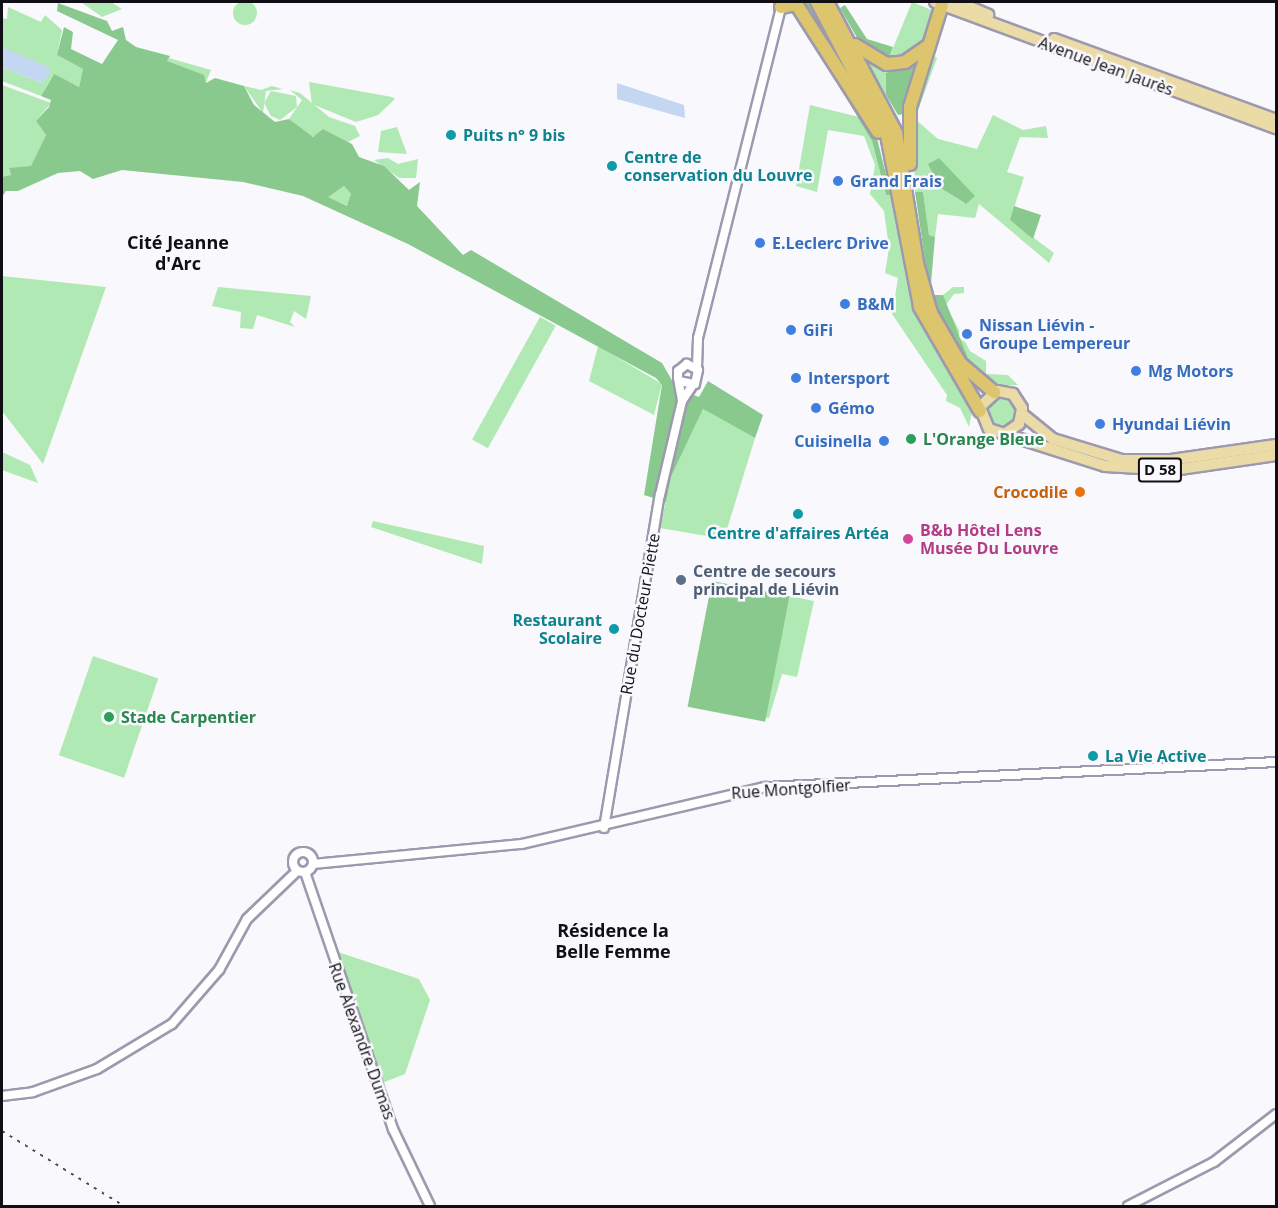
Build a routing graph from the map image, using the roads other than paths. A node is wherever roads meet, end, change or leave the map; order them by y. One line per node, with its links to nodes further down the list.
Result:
1 (817, 2): 11 (highway)
2 (827, 2): 7 (highway)
3 (939, 2): 8 (highway); 10 (main road, Avenue Jean Jaurès)
4 (958, 2): 9 (main road, Avenue Jean Jaurès)
5 (796, 3): 6 (highway); 11 (highway)
6 (781, 4): 12 (street)
7 (848, 39): 8 (highway); 11 (highway)
8 (929, 45): 11 (highway)
9 (1276, 120)
10 (1276, 128)
11 (903, 188): 17 (highway); 19 (highway)
12 (696, 350): 13 (street); 14 (street)
13 (687, 364): 14 (street); 15 (street)
14 (697, 367): 16 (street)
15 (679, 381): 16 (street); 18 (street, Rue du Docteur Piette)
16 (692, 386): 18 (street, Rue du Docteur Piette)
17 (994, 392): 19 (main road); 20 (main road)
18 (682, 401): 27 (street, Rue du Docteur Piette)
19 (980, 411): 21 (main road)
20 (1022, 414): 21 (main road); 22 (main road, D 58)
21 (1006, 433): 23 (main road, D 58)
22 (1276, 445)
23 (1046, 447): 24 (main road, D 58); 25 (main road)
24 (1276, 455)
25 (1062, 464)
26 (1276, 762): 27 (street, Rue Montgolfier)
27 (604, 828): 28 (street, Rue Montgolfier)
28 (313, 864): 29 (street); 29 (street, Rue Montgolfier)
29 (301, 872): 30 (street); 31 (street, Rue Alexandre Dumas)
30 (290, 884): 31 (street); 32 (street)
31 (307, 887): 34 (street, Rue Alexandre Dumas)
32 (2, 1096)
33 (1276, 1114): 35 (street)
34 (430, 1206)
35 (1128, 1206)

